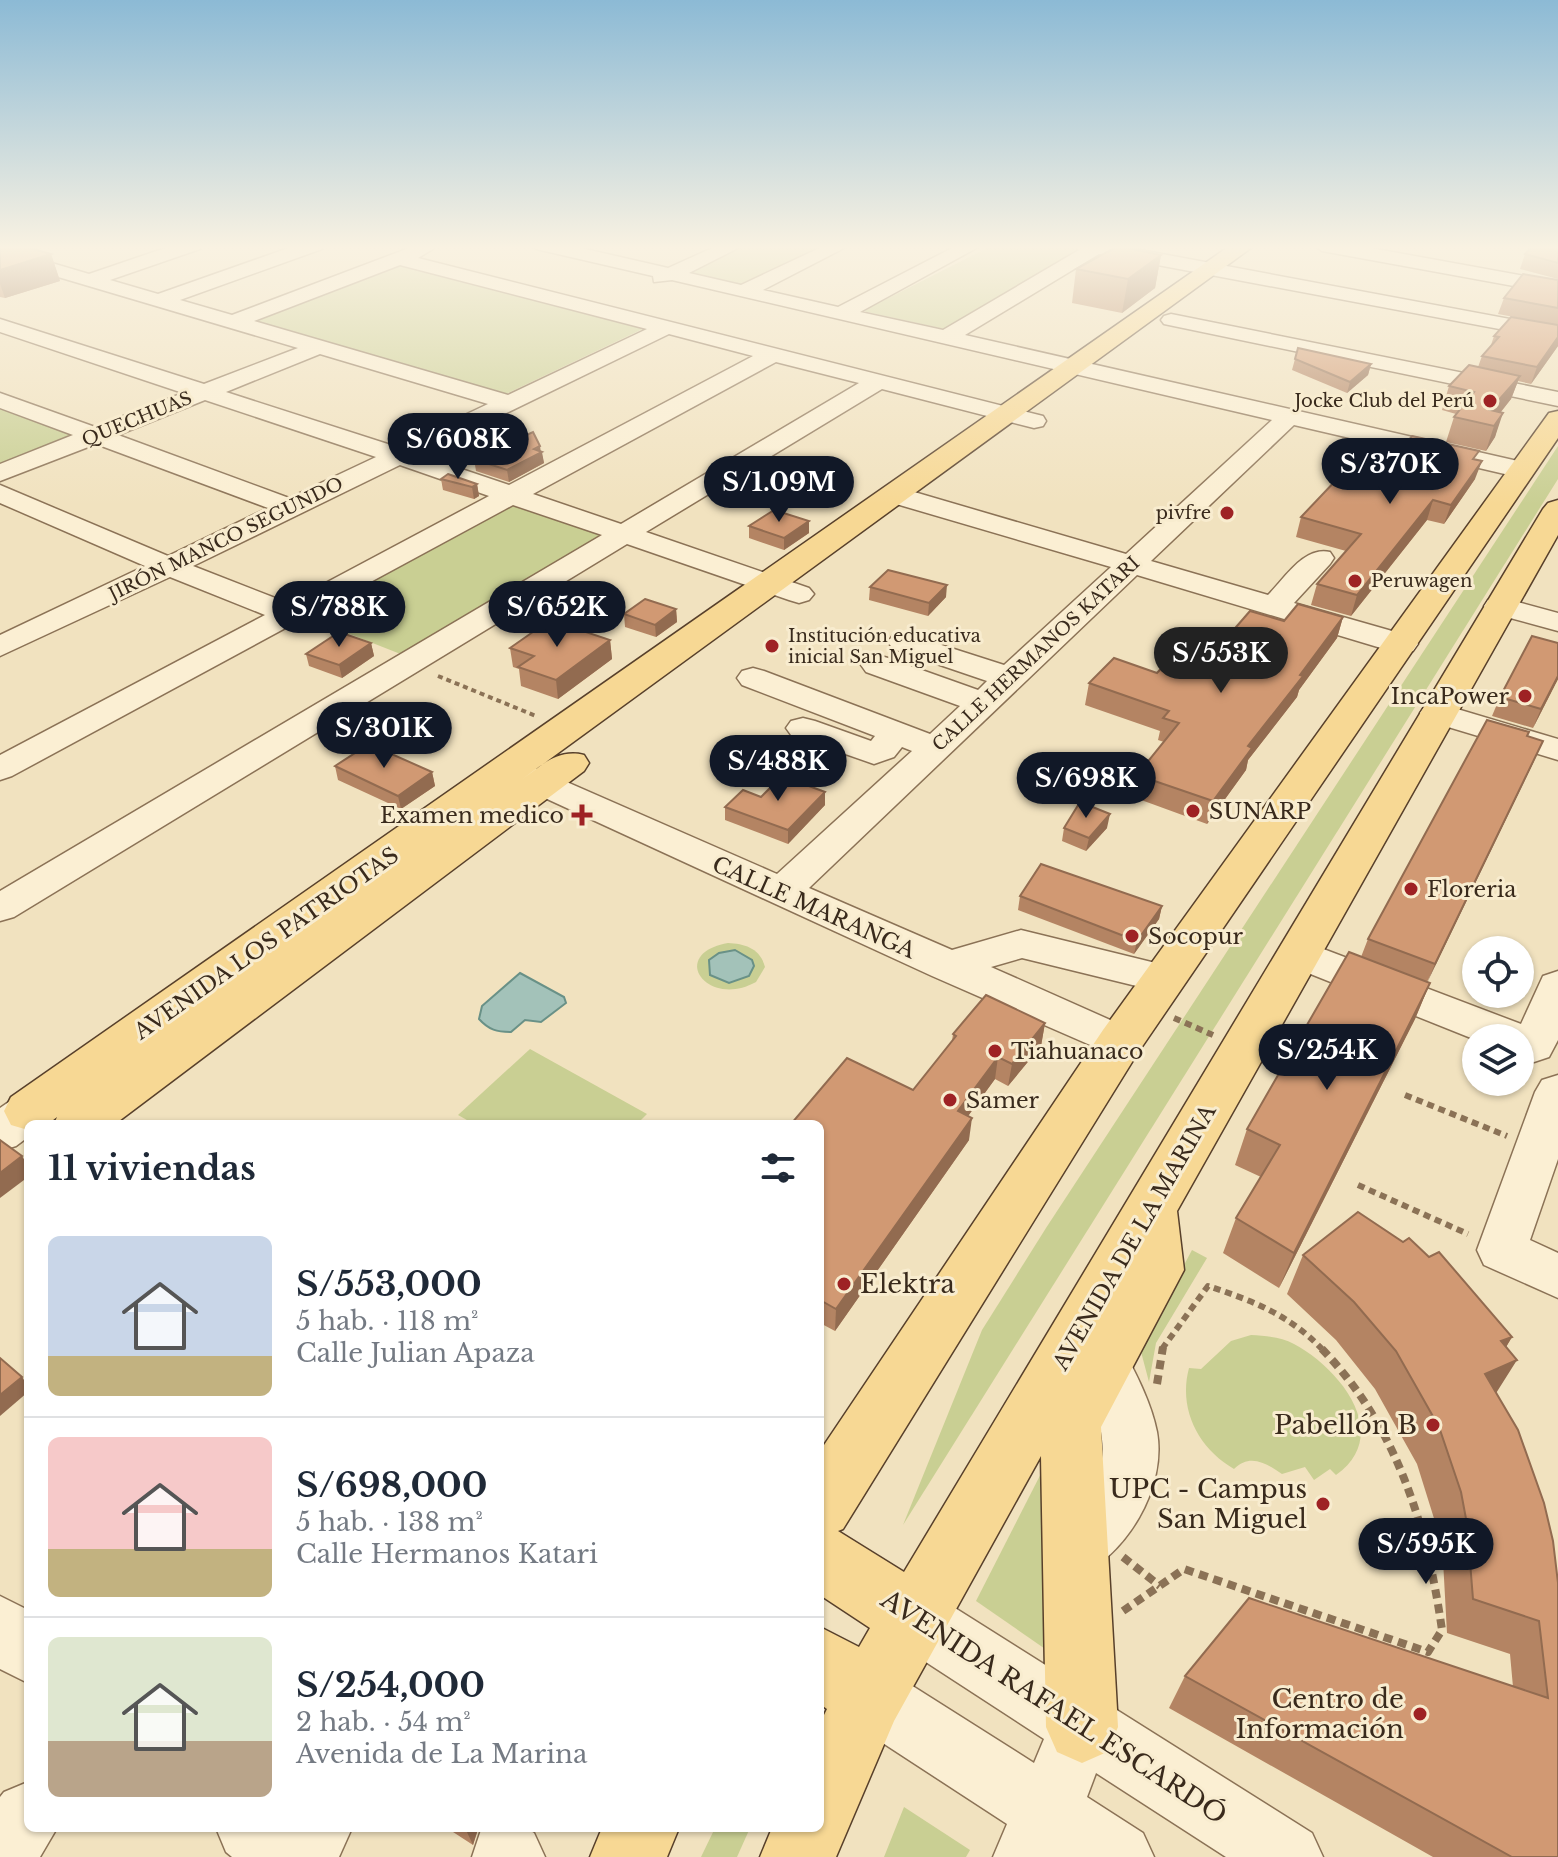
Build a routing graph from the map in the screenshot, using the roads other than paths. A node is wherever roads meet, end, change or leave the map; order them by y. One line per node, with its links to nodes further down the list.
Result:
1 (20, 332): 15 (street)
2 (266, 332): 11 (street)
3 (658, 332): 18 (street, JIRÓN MANCO SEGUNDO)
4 (686, 332): 12 (street)
5 (923, 332): 10 (street)
6 (955, 332): 10 (street)
7 (1139, 332): 13 (main road, AVENIDA LOS PATRIOTAS)
8 (1151, 332): 13 (main road, AVENIDA LOS PATRIOTAS)
9 (1228, 332): 16 (street)
10 (947, 337): 13 (street)
11 (319, 347): 15 (street, QUECHUAS); 18 (street)
12 (774, 354): 14 (street); 27 (street)
13 (1088, 369): 19 (street); 20 (main road, AVENIDA LOS PATRIOTAS)
14 (879, 381): 20 (street); 31 (street)
15 (204, 392): 22 (street, QUECHUAS); 23 (street)
16 (1558, 399)
17 (0, 400): 22 (street)
18 (510, 403): 23 (street, JIRÓN MANCO SEGUNDO)
19 (1290, 416): 24 (street); 33 (street, CALLE HERMANOS KATARI)
20 (1021, 417): 28 (main road, AVENIDA LOS PATRIOTAS)
21 (1558, 419): 24 (main road)
22 (96, 436): 25 (street, QUECHUAS); 29 (street)
23 (398, 456): 27 (street); 29 (street, JIRÓN MANCO SEGUNDO)
24 (1522, 470): 43 (main road)
25 (0, 473)
26 (0, 493): 34 (street)
27 (512, 495): 31 (street); 38 (street)
28 (908, 498): 33 (street); 35 (main road, AVENIDA LOS PATRIOTAS)
29 (291, 508): 34 (street, JIRÓN MANCO SEGUNDO)
30 (1553, 528): 37 (main road, AVENIDA DE LA MARINA)
31 (626, 533): 35 (street); 57 (street)
32 (1320, 558): 36 (street)
33 (1132, 564): 36 (street); 47 (street, CALLE HERMANOS KATARI)
34 (168, 566): 38 (street); 41 (street, JIRÓN MANCO SEGUNDO)
35 (784, 588): 55 (main road, AVENIDA LOS PATRIOTAS)
36 (1274, 606): 43 (street)
37 (1499, 606): 40 (street); 49 (main road, AVENIDA DE LA MARINA)
38 (290, 614): 54 (street)
39 (0, 615): 41 (street)
40 (1558, 622)
41 (32, 631): 44 (street, JIRÓN MANCO SEGUNDO)
42 (904, 642): 47 (street)
43 (1402, 644): 62 (main road)
44 (0, 647)
45 (877, 665): 48 (street)
46 (753, 678): 51 (street)
47 (1010, 678): 48 (street, CALLE HERMANOS KATARI)
48 (983, 703): 53 (street, CALLE HERMANOS KATARI)
49 (1437, 713): 52 (street); 58 (main road, AVENIDA DE LA MARINA)
50 (803, 728): 51 (street)
51 (896, 733): 53 (street)
52 (1556, 745)
53 (936, 748): 56 (street, CALLE HERMANOS KATARI)
54 (0, 769)
55 (525, 777): 56 (street, CALLE MARANGA); 67 (main road, AVENIDA LOS PATRIOTAS); 68 (main road, AVENIDA LOS PATRIOTAS)
56 (781, 892): 60 (street, CALLE MARANGA)
57 (0, 908)
58 (1297, 953): 64 (street); 70 (main road, AVENIDA DE LA MARINA)
59 (1088, 959): 60 (street); 62 (street); 63 (street)
60 (947, 966): 63 (street, CALLE MARANGA)
61 (1558, 986): 65 (street)
62 (1144, 1009): 63 (street, CALLE MARANGA); 71 (main road)
63 (1067, 1018)
64 (1478, 1024)
65 (1534, 1038)
66 (1558, 1092): 69 (street)
67 (20, 1115)
68 (84, 1120)
69 (1558, 1276)
70 (1107, 1370): 72 (street); 72 (main road); 74 (main road, AVENIDA DE LA MARINA)
71 (824, 1501)
72 (1096, 1550): 78 (main road)
73 (824, 1559): 74 (main road, AVENIDA RAFAEL ESCARDÓ)
74 (914, 1618): 77 (main road, AVENIDA DE LA MARINA); 78 (street, AVENIDA RAFAEL ESCARDÓ)
75 (0, 1627): 76 (street)
76 (24, 1648)
77 (844, 1679): 79 (main road, AVENIDA DE LA MARINA); 85 (street)
78 (1082, 1727): 85 (street); 92 (street, AVENIDA RAFAEL ESCARDÓ)
79 (824, 1785)
80 (24, 1821): 86 (street)
81 (255, 1832): 87 (street)
82 (315, 1832): 88 (street)
83 (640, 1832): 89 (main road)
84 (809, 1832): 90 (main road)
85 (1038, 1834): 91 (street)
86 (0, 1854)
87 (288, 1857)
88 (299, 1857)
89 (628, 1857)
90 (798, 1857)
91 (1119, 1857)
92 (1288, 1857)

